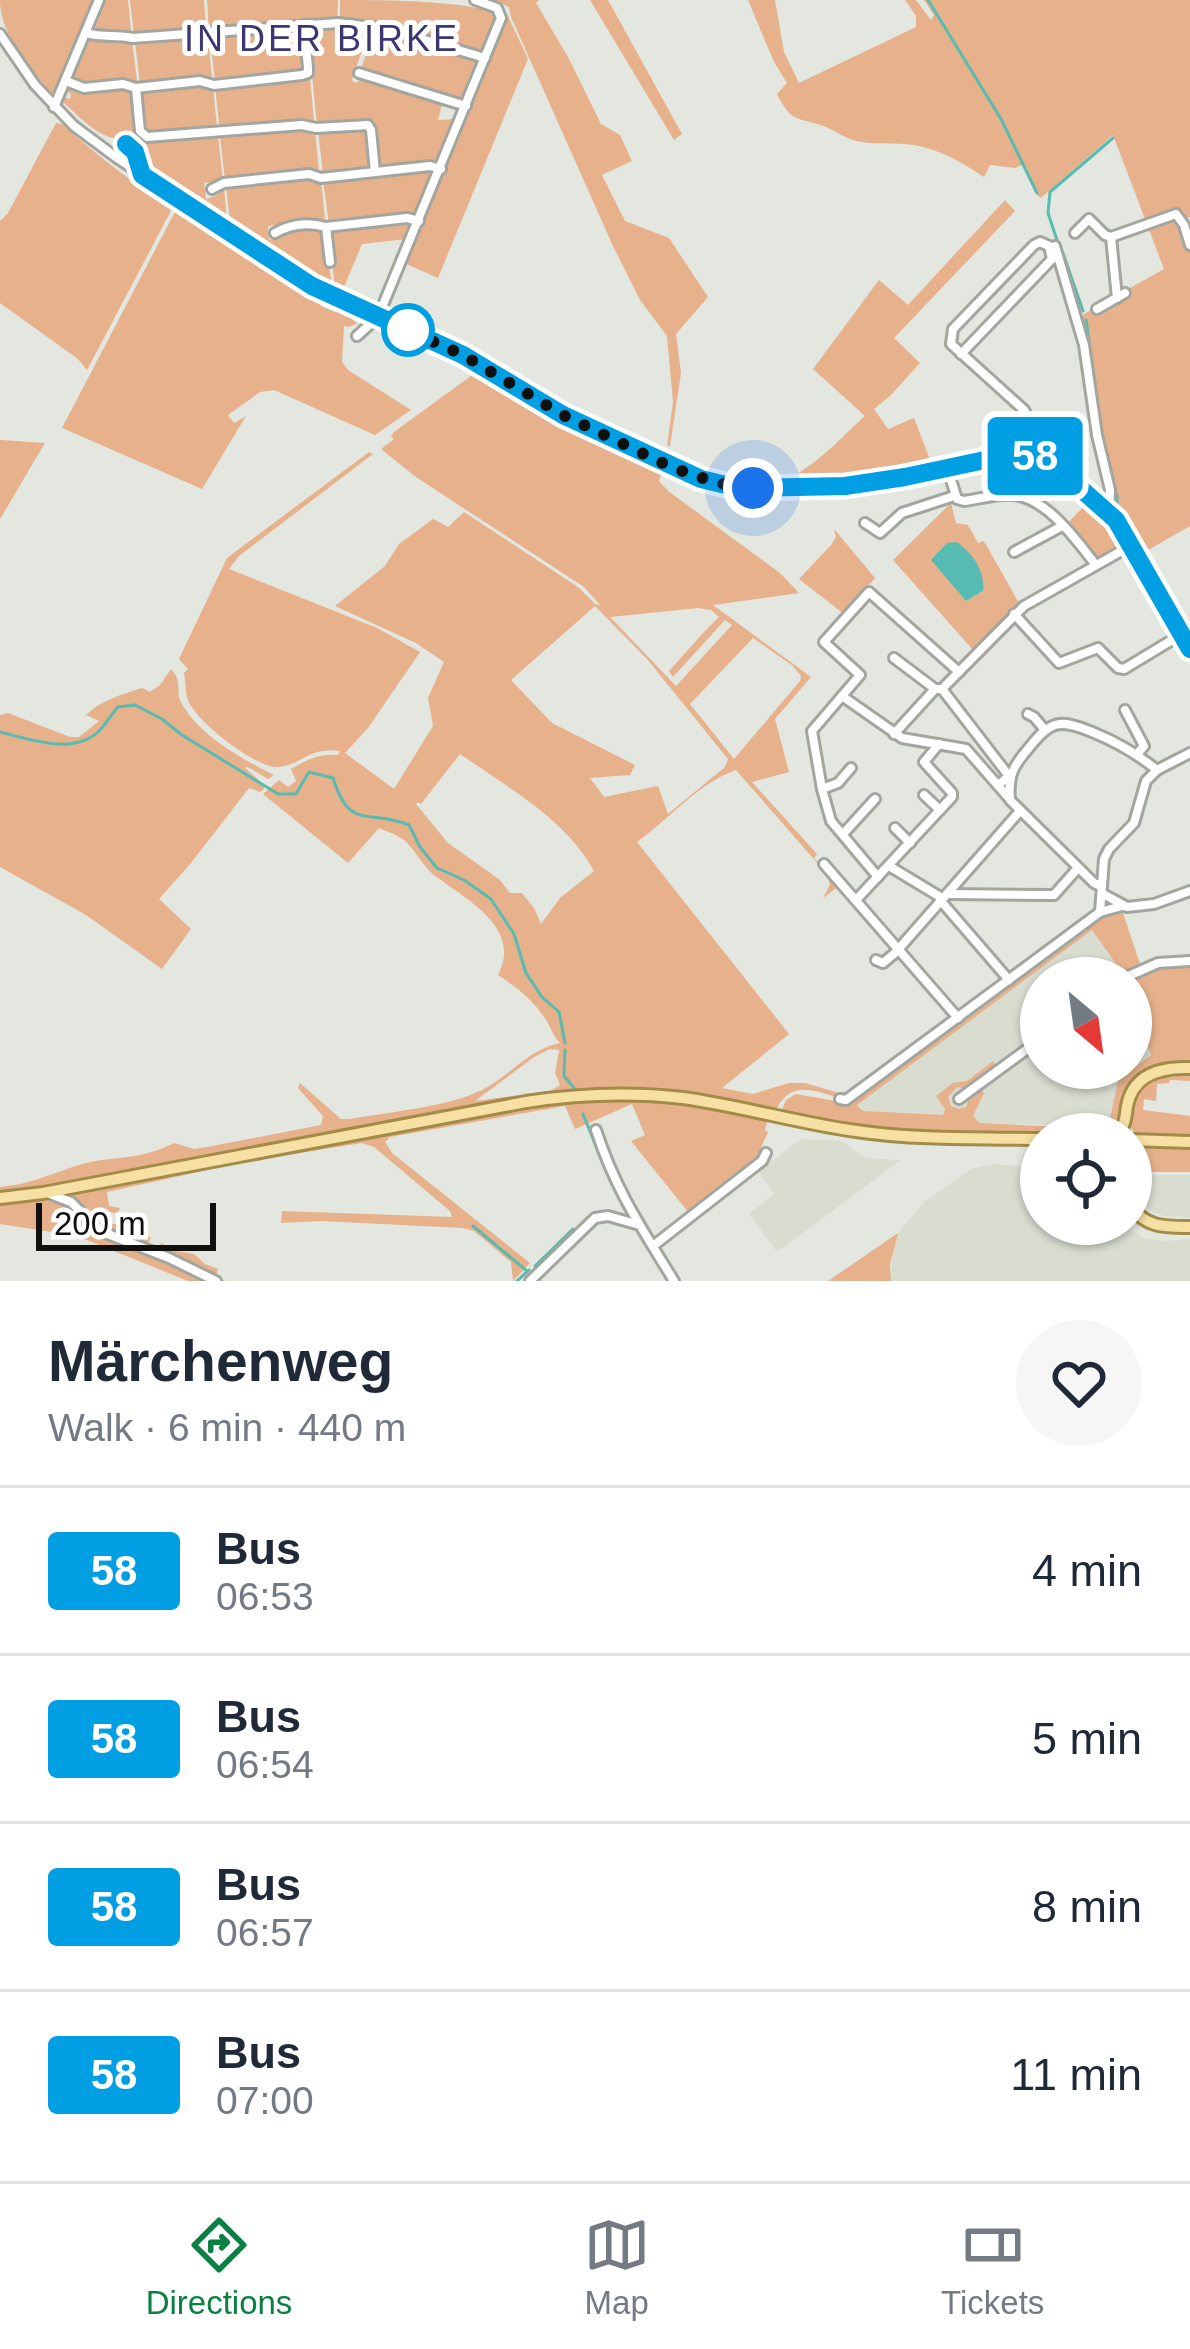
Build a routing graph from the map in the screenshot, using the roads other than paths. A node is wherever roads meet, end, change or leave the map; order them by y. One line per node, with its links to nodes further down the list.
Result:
1 (99, 0): 4 (street)
2 (475, 0): 6 (street)
3 (304, 25): 4 (street); 6 (street); 9 (street)
4 (86, 33): 8 (street)
5 (0, 34): 11 (street)
6 (485, 58): 10 (street)
7 (359, 73): 10 (street)
8 (66, 81): 9 (street); 11 (street)
9 (136, 88): 13 (street)
10 (467, 106): 12 (street)
11 (54, 107): 25 (street)
12 (441, 169): 13 (street); 15 (street)
13 (375, 172): 14 (street)
14 (212, 189)
15 (419, 221): 17 (street); 25 (street)
16 (1187, 224): 20 (street); 21 (street)
17 (326, 226): 18 (street); 23 (street)
18 (275, 233)
19 (1075, 233): 20 (street)
20 (1112, 237): 24 (street)
21 (1190, 245)
22 (1055, 253): 27 (street); 27 (street); 31 (street)
23 (330, 262)
24 (1097, 309)
25 (378, 316): 26 (street); 29 (street)
26 (357, 337)
27 (962, 354): 28 (street)
28 (1037, 457): 29 (street); 31 (street)
29 (947, 467): 30 (street)
30 (954, 496): 32 (street); 33 (street)
31 (1109, 514): 34 (street)
32 (865, 524)
33 (1062, 526): 35 (street); 36 (street)
34 (1132, 545): 36 (street); 38 (street)
35 (1014, 552)
36 (1096, 565): 37 (street)
37 (1014, 614): 38 (street); 41 (street)
38 (1185, 637): 39 (street)
39 (1190, 650)
40 (894, 658): 42 (street)
41 (958, 672): 42 (street); 43 (street)
42 (939, 689): 47 (street); 53 (street)
43 (842, 696): 47 (street); 55 (street)
44 (1125, 710): 50 (street)
45 (1028, 714): 46 (street)
46 (1045, 730): 50 (street); 53 (street)
47 (894, 734): 48 (street)
48 (939, 745): 54 (street); 59 (street)
49 (1190, 753): 52 (street)
50 (1137, 754): 52 (street)
51 (851, 768): 55 (street)
52 (1157, 770): 68 (street)
53 (1009, 776): 54 (street); 58 (street)
54 (998, 785): 58 (street)
55 (822, 789): 62 (street)
56 (923, 795): 59 (street)
57 (875, 799): 62 (street)
58 (1010, 800): 60 (street)
59 (940, 809): 63 (street)
60 (1020, 811): 66 (street); 70 (street)
61 (895, 828): 63 (street)
62 (842, 834): 67 (street)
63 (910, 843): 65 (street)
64 (824, 864): 71 (street)
65 (889, 866): 67 (street); 70 (street)
66 (1078, 868): 68 (street); 70 (street)
67 (878, 877): 71 (street)
68 (1102, 890): 72 (street); 73 (street)
69 (1190, 892): 72 (street)
70 (942, 897): 74 (street); 78 (street)
71 (856, 900): 74 (street)
72 (1122, 907): 73 (street)
73 (1100, 912): 78 (street)
74 (897, 947): 75 (street); 79 (street)
75 (876, 960)
76 (1190, 961): 77 (street)
77 (1152, 966)
78 (1009, 980): 79 (street)
79 (958, 1018): 83 (street)
80 (1020, 1054): 82 (street)
81 (1190, 1067): 84 (main road)
82 (959, 1099)
83 (840, 1100)
84 (1126, 1113)
85 (596, 1130): 94 (street)
86 (1020, 1138): 90 (main road)
87 (1152, 1142): 88 (main road)
88 (1190, 1142)
89 (766, 1153): 97 (street)
90 (81, 1186): 91 (main road); 93 (street)
91 (43, 1193): 92 (main road); 93 (street)
92 (0, 1198)
93 (86, 1214): 99 (street)
94 (637, 1224): 97 (street); 98 (street)
95 (1152, 1225): 96 (main road)
96 (1190, 1227)
97 (652, 1246): 102 (street)
98 (538, 1273): 100 (street); 101 (street)
99 (215, 1281)
100 (530, 1281)
101 (548, 1281)
102 (674, 1281)

